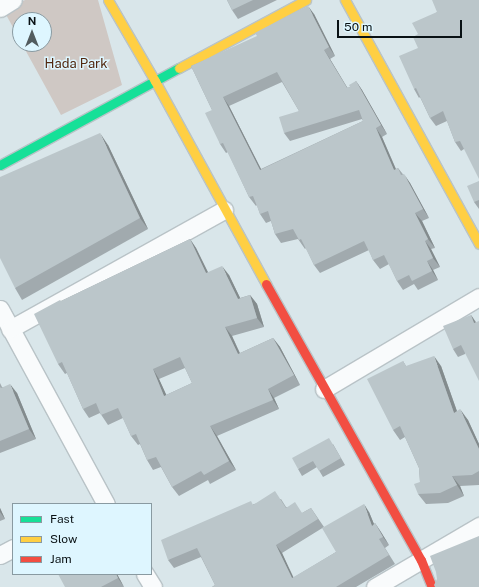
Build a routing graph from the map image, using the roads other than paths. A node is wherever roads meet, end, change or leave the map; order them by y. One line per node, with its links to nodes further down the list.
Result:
1 (13, 0): 5 (street)
2 (108, 0): 6 (street)
3 (306, 0): 6 (street)
4 (345, 0): 9 (street)
5 (0, 8)
6 (155, 81): 7 (street); 8 (street)
7 (0, 166)
8 (224, 210): 12 (street); 13 (street)
9 (479, 244)
10 (479, 298): 13 (street)
11 (0, 309): 12 (street)
12 (10, 329): 14 (street)
13 (324, 389): 18 (street)
14 (101, 502)
15 (479, 526): 18 (street)
16 (12, 549): 17 (street)
17 (0, 555)
18 (421, 560): 21 (street); 22 (street)
19 (146, 575): 20 (street)
20 (153, 587)
21 (375, 587)
22 (432, 587)

